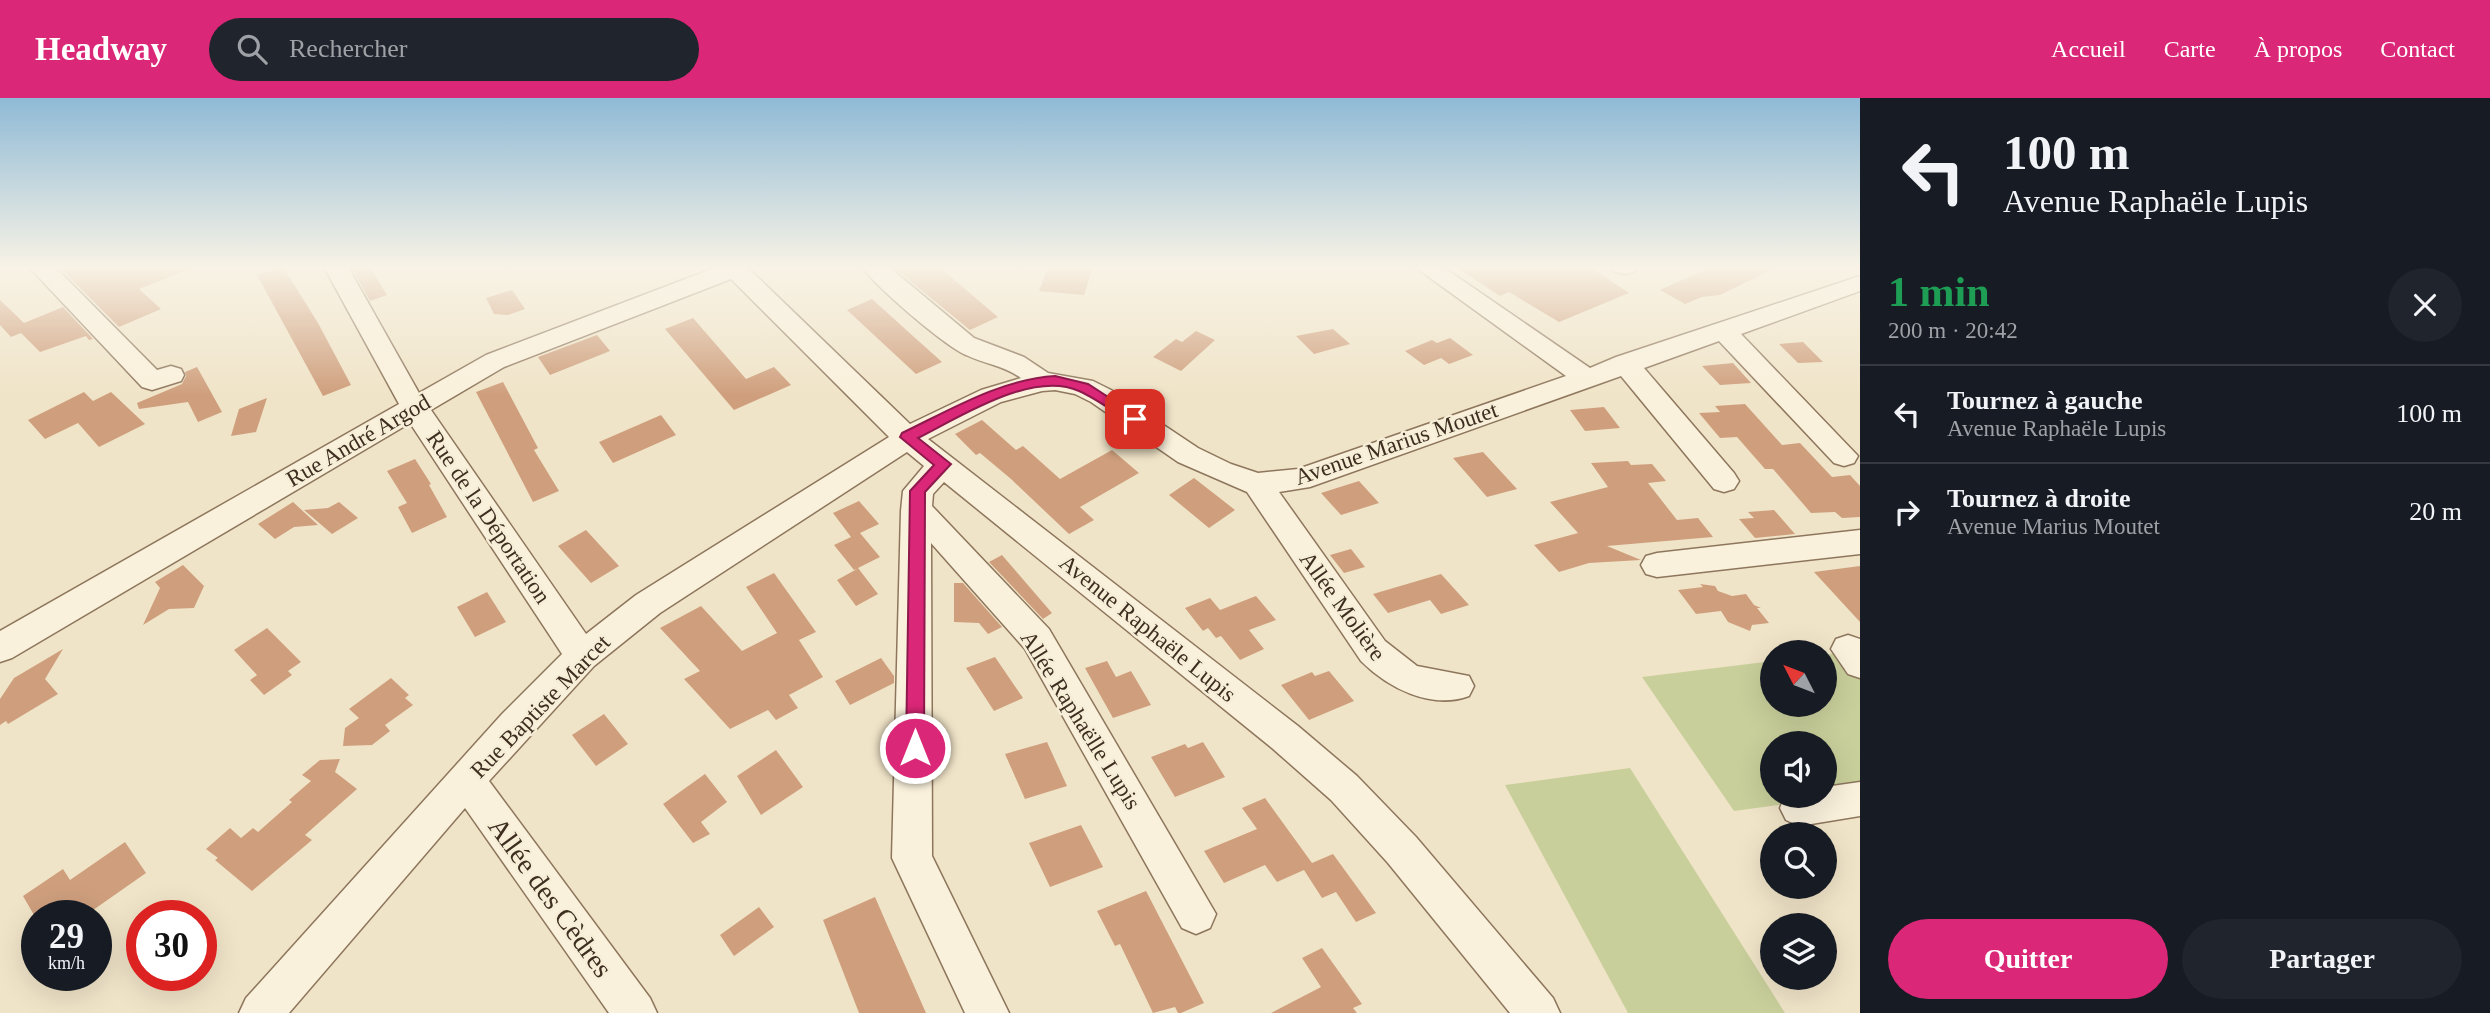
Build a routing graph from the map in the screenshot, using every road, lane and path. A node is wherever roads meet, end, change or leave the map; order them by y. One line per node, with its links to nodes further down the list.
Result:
1 (83, 310): 10 (street)
2 (360, 310): 13 (street, Rue de la Déportation)
3 (624, 310): 13 (street, Rue André Argod)
4 (775, 310): 14 (street, Avenue Raphaële Lupis)
5 (925, 310): 12 (street)
6 (1488, 310): 11 (street)
7 (1782, 310): 8 (street, Avenue Marius Moutet)
8 (1723, 330): 9 (street, Avenue Marius Moutet); 15 (street)
9 (1625, 363): 11 (street, Avenue Marius Moutet); 17 (street)
10 (171, 374)
11 (1585, 377): 18 (street, Avenue Marius Moutet)
12 (1041, 382): 14 (street, Avenue Marius Moutet); 18 (street, Avenue Marius Moutet)
13 (415, 408): 22 (street, Rue André Argod); 23 (street, Rue de la Déportation)
14 (907, 437): 16 (street, Avenue Raphaële Lupis); 23 (street, Rue Baptiste Marcet)
15 (1844, 456)
16 (944, 464): 19 (street); 32 (street, Avenue Raphaële Lupis)
17 (1724, 481)
18 (1257, 484): 24 (street, Allée Molière)
19 (916, 512): 28 (street, Allée Raphaëlle Lupis); 31 (street)
20 (1860, 542): 21 (street)
21 (1657, 565)
22 (0, 648)
23 (582, 656): 25 (street, Rue Baptiste Marcet)
24 (1457, 687)
25 (467, 780): 29 (street, Rue Baptiste Marcet); 30 (street, Allée des Cèdres)
26 (1860, 799): 27 (street)
27 (1837, 802)
28 (1196, 914)
29 (261, 1013)
30 (635, 1013)
31 (987, 1013)
32 (1538, 1013)

